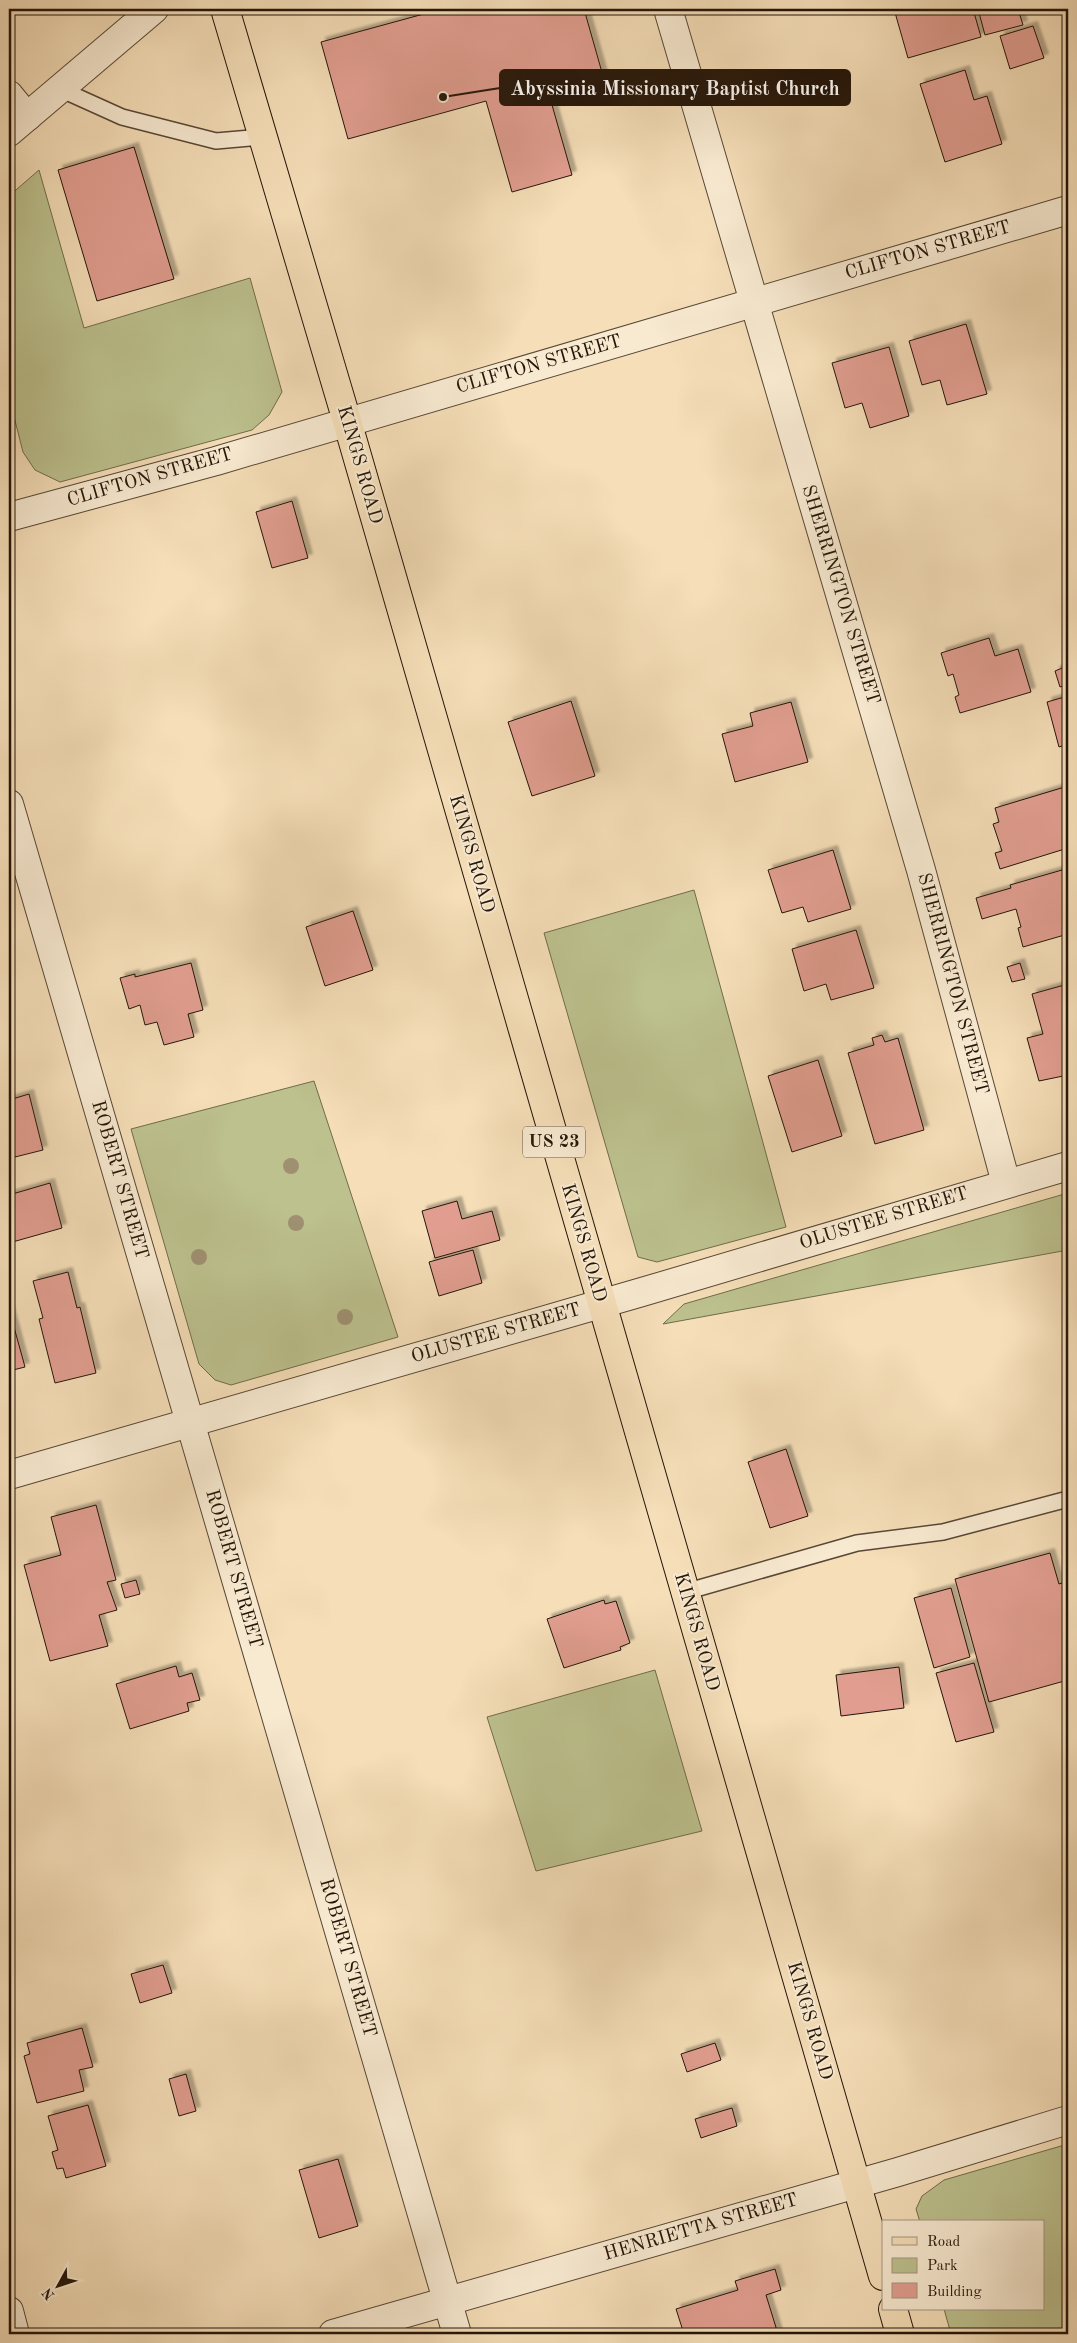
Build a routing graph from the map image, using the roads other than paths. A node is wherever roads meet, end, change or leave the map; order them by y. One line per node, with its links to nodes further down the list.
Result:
1 (154, 9): 4 (street)
2 (225, 9): 7 (main road, KINGS ROAD / US 23)
3 (668, 9): 9 (street, SHERRINGTON STREET)
4 (60, 89): 6 (street); 7 (lane)
5 (9, 95): 6 (street)
6 (18, 124)
7 (262, 137): 10 (main road, KINGS ROAD / US 23)
8 (1068, 210): 9 (street, CLIFTON STREET)
9 (753, 303): 10 (street, CLIFTON STREET); 14 (street, SHERRINGTON STREET)
10 (347, 421): 11 (street, CLIFTON STREET); 15 (main road, KINGS ROAD / US 23)
11 (9, 517)
12 (9, 804): 16 (street, ROBERT STREET)
13 (1068, 1166): 14 (street, OLUSTEE STREET)
14 (1006, 1183): 15 (street, OLUSTEE STREET)
15 (601, 1304): 16 (street, OLUSTEE STREET); 19 (main road, KINGS ROAD / US 23)
16 (190, 1422): 17 (street, OLUSTEE STREET); 23 (street, ROBERT STREET)
17 (9, 1474)
18 (1068, 1499): 19 (lane)
19 (685, 1592): 21 (main road, KINGS ROAD / US 23)
20 (1068, 2120): 21 (street, HENRIETTA STREET)
21 (856, 2184): 22 (main road, KINGS ROAD / US 23); 23 (street, HENRIETTA STREET)
22 (882, 2273)
23 (447, 2301): 27 (street, HENRIETTA STREET); 28 (street, ROBERT STREET)
24 (893, 2310): 29 (main road)
25 (9, 2311): 26 (street)
26 (15, 2334)
27 (333, 2334)
28 (457, 2334)
29 (900, 2334)

